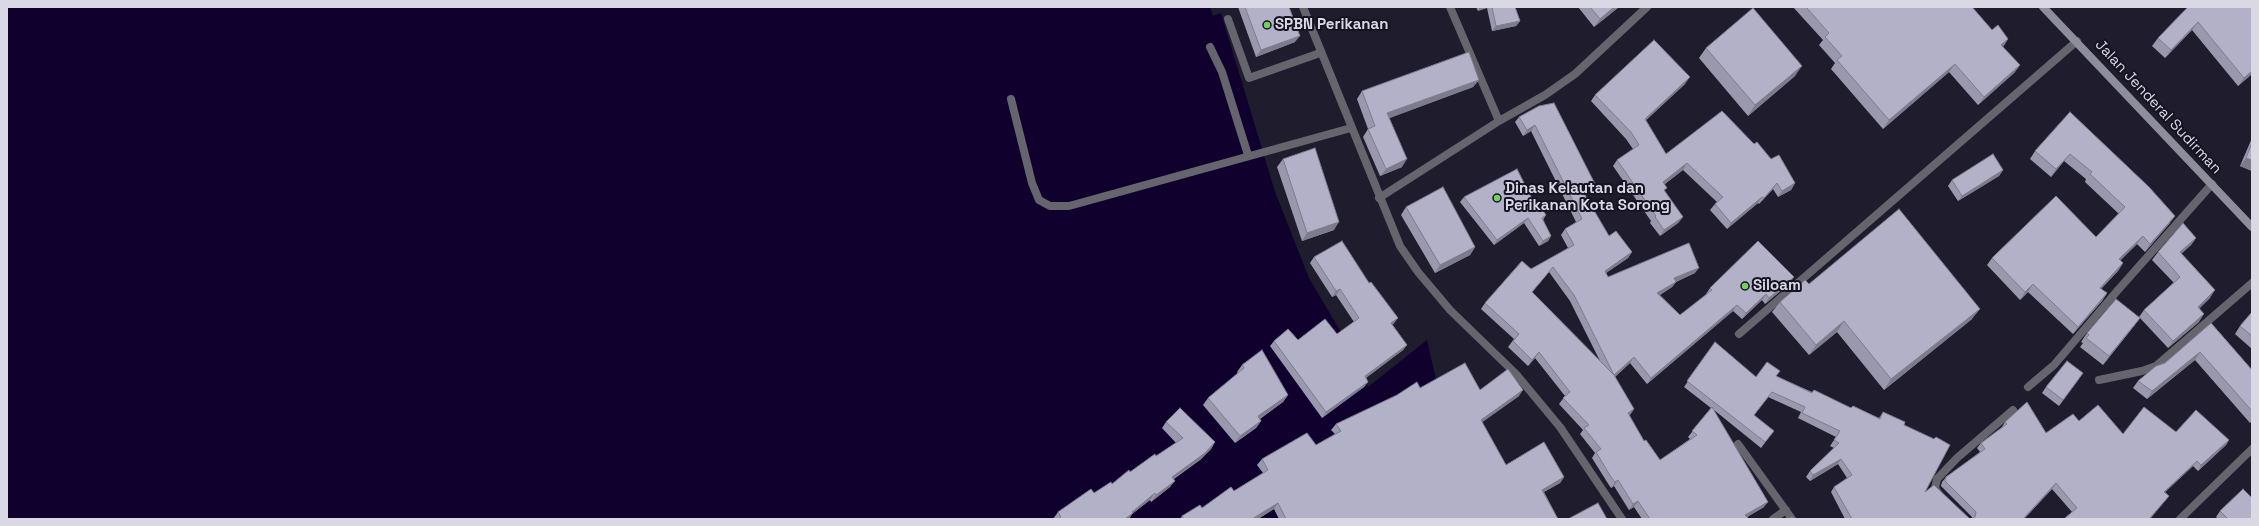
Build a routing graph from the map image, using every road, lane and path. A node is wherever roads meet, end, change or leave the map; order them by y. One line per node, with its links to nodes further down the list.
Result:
1 (1303, 7): 8 (street)
2 (1450, 7): 10 (street)
3 (1646, 7): 10 (street)
4 (2043, 7): 6 (main road, Jalan Jenderal Sudirman)
5 (1228, 19): 8 (street)
6 (2077, 41): 13 (main road, Jalan Jenderal Sudirman); 17 (street)
7 (1210, 47): 12 (street)
8 (1320, 52): 11 (street)
9 (1011, 99): 12 (street)
10 (1499, 121): 14 (street)
11 (1351, 128): 12 (street); 14 (street)
12 (1248, 155)
13 (2212, 184): 15 (main road, Jalan Jenderal Sudirman); 19 (street)
14 (1379, 198): 25 (street)
15 (2252, 227)
16 (2252, 283): 18 (street)
17 (1739, 334)
18 (2098, 380)
19 (2028, 387)
20 (2013, 410): 23 (street)
21 (1738, 444): 24 (street)
22 (2252, 449): 28 (street)
23 (1946, 501)
24 (1786, 510): 26 (street); 27 (street)
25 (1622, 519)
26 (1773, 519)
27 (1792, 519)
28 (2180, 519)

